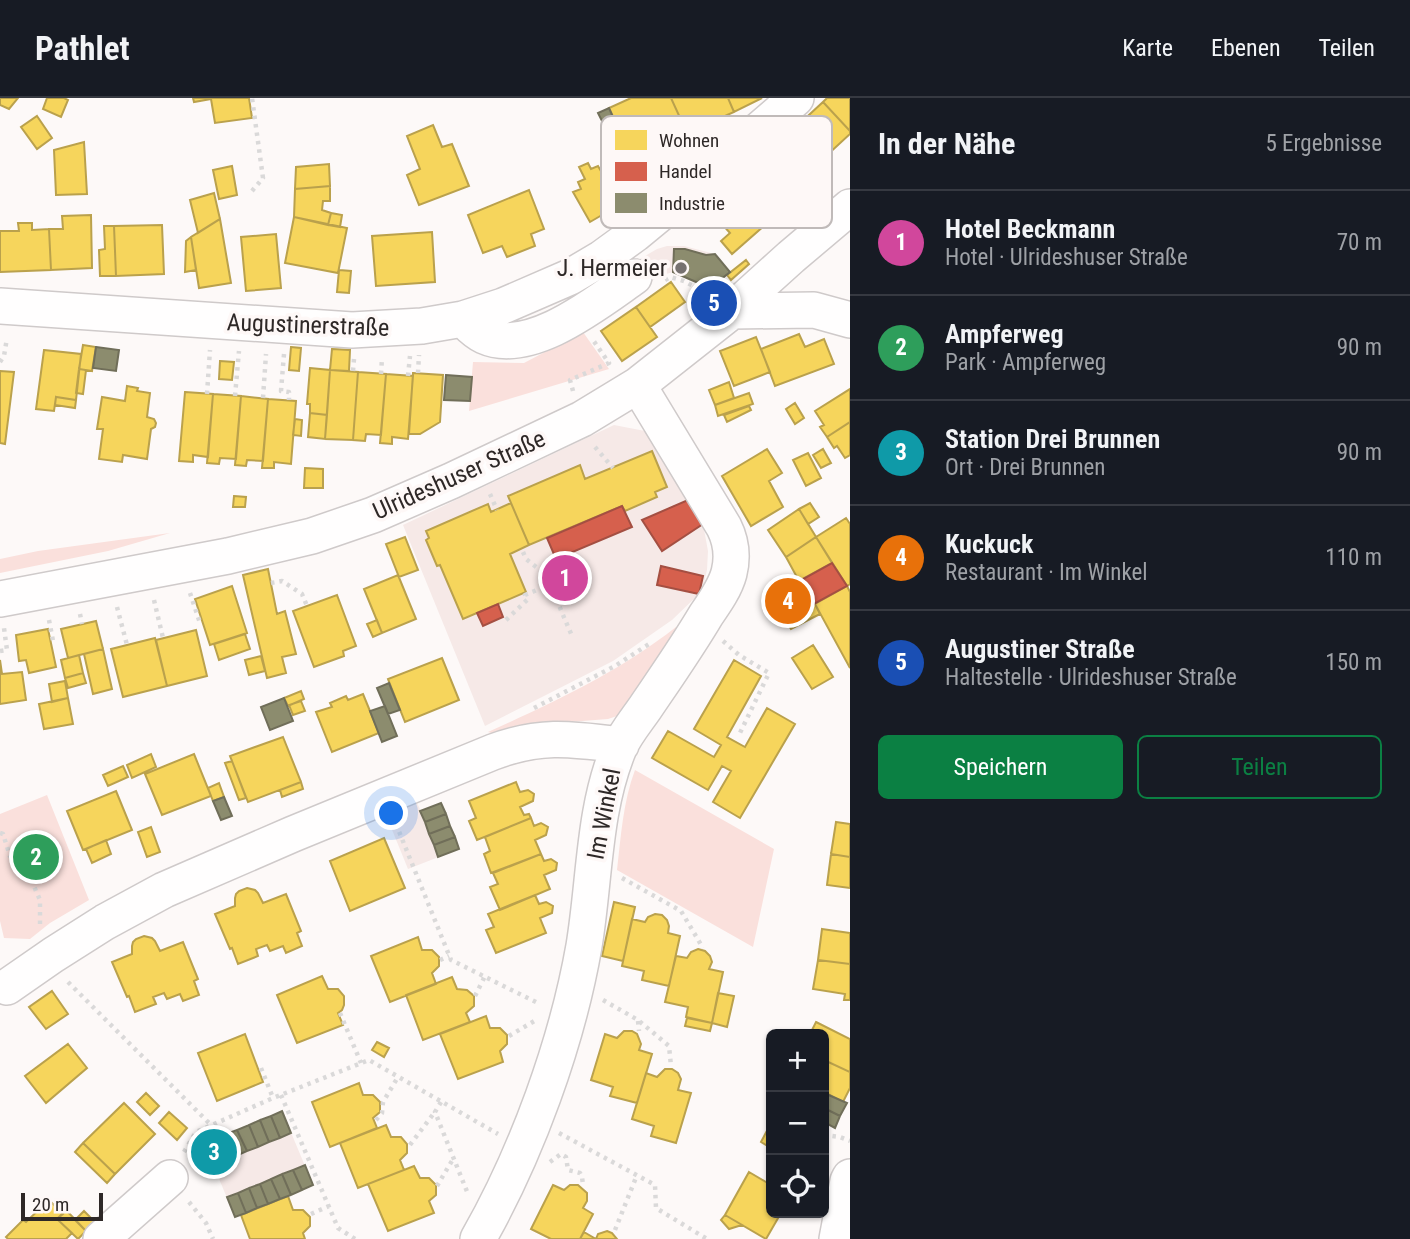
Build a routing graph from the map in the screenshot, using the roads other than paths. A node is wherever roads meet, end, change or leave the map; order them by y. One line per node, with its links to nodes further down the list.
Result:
1 (796, 98): 2 (street, Augustinerstraße)
2 (775, 116)
3 (850, 207): 4 (street, Ulrideshuser Straße)
4 (832, 222)
5 (642, 228): 11 (street, Augustinerstraße)
6 (825, 228): 9 (street, Ulrideshuser Straße)
7 (634, 277): 11 (street)
8 (850, 290): 10 (street)
9 (719, 302): 10 (street); 14 (street, Ulrideshuser Straße)
10 (814, 310): 12 (street)
11 (463, 319): 13 (street, Augustinerstraße)
12 (850, 320)
13 (4, 322)
14 (638, 385): 15 (street, Ulrideshuser Straße); 16 (street, Im Winkel)
15 (0, 600)
16 (621, 745): 17 (street); 20 (street, Im Winkel)
17 (2, 981)
18 (850, 1177): 22 (street)
19 (170, 1178): 21 (street)
20 (486, 1225)
21 (101, 1239)
22 (838, 1239)

